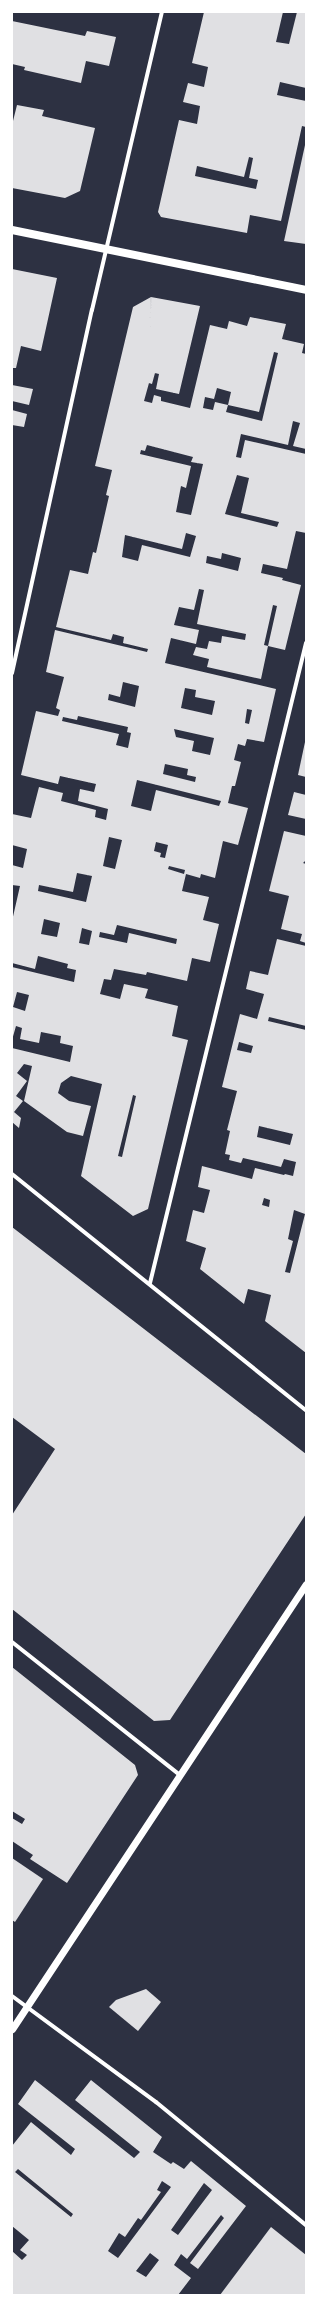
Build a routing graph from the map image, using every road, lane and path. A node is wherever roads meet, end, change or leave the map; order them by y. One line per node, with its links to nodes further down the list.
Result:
1 (162, 12): 3 (street)
2 (12, 230): 3 (main road)
3 (107, 250): 4 (main road); 6 (street)
4 (306, 290)
5 (306, 643): 8 (street)
6 (12, 673)
7 (12, 1174): 8 (street)
8 (150, 1283): 9 (street)
9 (306, 1410)
10 (306, 1584): 12 (street)
11 (12, 1642): 12 (street)
12 (180, 1775): 14 (street)
13 (12, 1996): 14 (street)
14 (27, 2007): 15 (street); 16 (street)
15 (12, 2029)
16 (306, 2225)

